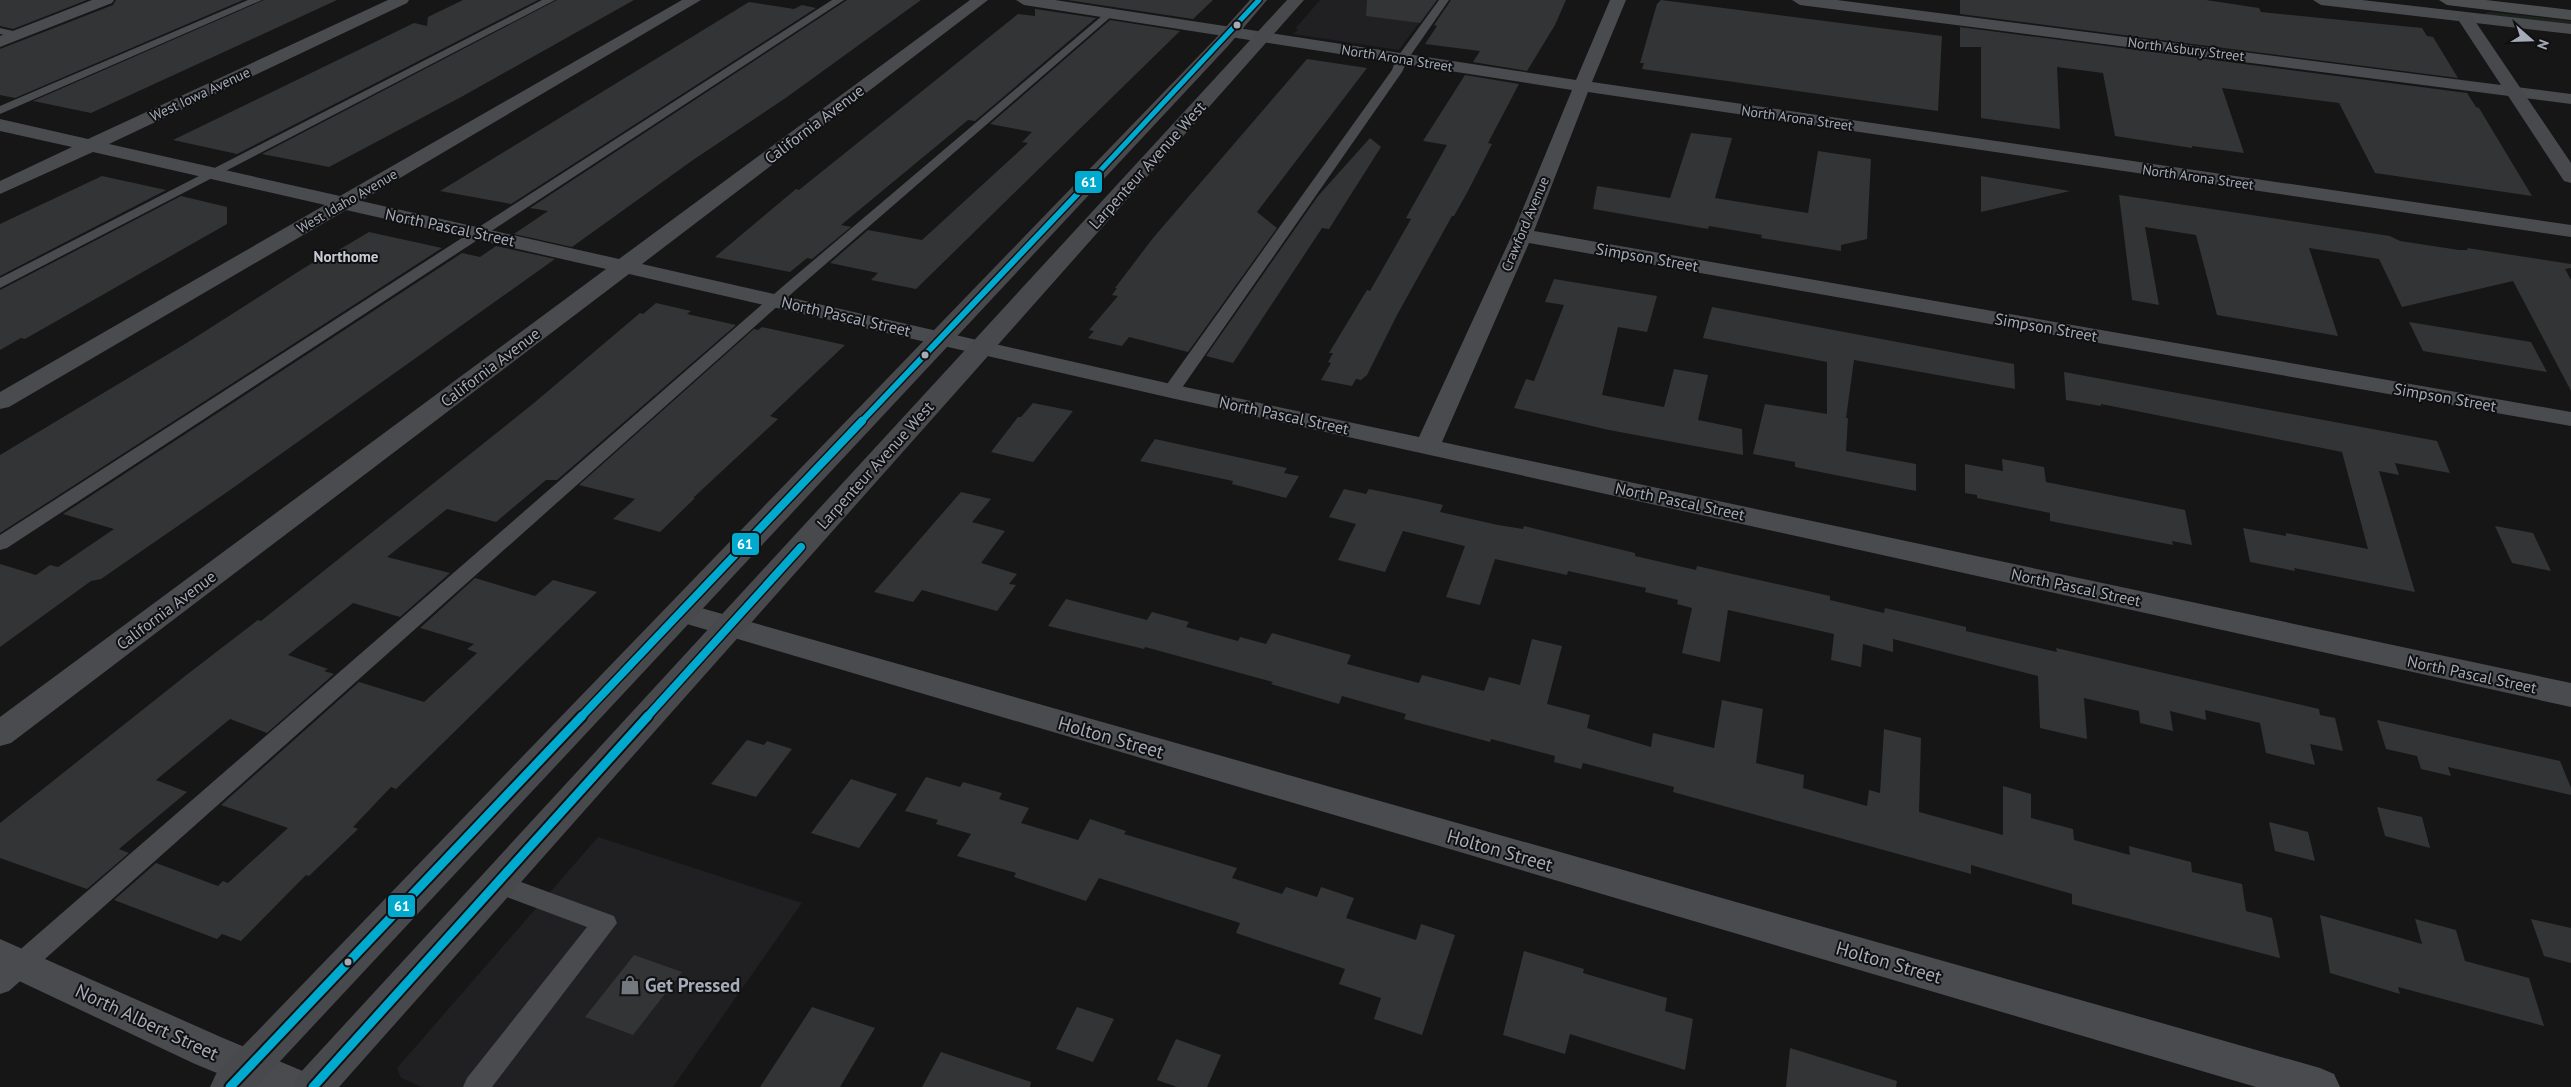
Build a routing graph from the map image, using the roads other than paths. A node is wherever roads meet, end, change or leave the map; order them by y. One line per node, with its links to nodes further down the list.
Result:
1 (106, 0): 24 (street)
2 (257, 0): 31 (lane)
3 (401, 0): 33 (street, West Iowa Avenue)
4 (550, 0): 34 (lane)
5 (693, 0): 37 (street, West Idaho Avenue)
6 (839, 0): 39 (lane)
7 (980, 0): 41 (street, California Avenue)
8 (1259, 0): 23 (main road, Larpenteur Avenue West)
9 (1296, 0): 25 (main road, Larpenteur Avenue West)
10 (1444, 0): 27 (lane)
11 (1618, 0): 28 (street, Crawford Avenue)
12 (1800, 0): 29 (street, North Asbury Street)
13 (2321, 0): 20 (street)
14 (2448, 0): 19 (main road); 20 (street)
15 (2564, 0): 17 (main road)
16 (1032, 1): 18 (street, North Arona Street)
17 (2571, 1)
18 (1109, 13): 23 (street, North Arona Street); 43 (lane)
19 (2571, 15)
20 (2465, 18): 21 (street); 29 (main road)
21 (2571, 29)
22 (0, 32): 24 (lane)
23 (1232, 32): 25 (street, North Arona Street); 44 (main road, Larpenteur Avenue West)
24 (18, 35): 26 (street)
25 (1263, 37): 27 (street, North Arona Street); 45 (main road, Larpenteur Avenue West)
26 (0, 42)
27 (1402, 59): 28 (street, North Arona Street); 46 (lane)
28 (1582, 86): 38 (street, North Arona Street); 40 (street, Crawford Avenue)
29 (2513, 91): 30 (street, North Asbury Street); 35 (main road)
30 (2571, 99)
31 (0, 110)
32 (0, 125): 33 (street, North Pascal Street)
33 (92, 145): 34 (street, North Pascal Street); 36 (street, West Iowa Avenue)
34 (214, 173): 37 (street, North Pascal Street); 42 (lane)
35 (2571, 177)
36 (0, 188)
37 (344, 203): 39 (street, North Pascal Street); 47 (street, West Idaho Avenue)
38 (2571, 231)
39 (478, 233): 41 (street, North Pascal Street); 50 (lane)
40 (1522, 235): 48 (street, Simpson Street); 49 (street, Crawford Avenue)
41 (626, 266): 43 (street, North Pascal Street); 54 (street, California Avenue)
42 (0, 284)
43 (777, 300): 44 (street, North Pascal Street); 56 (lane)
44 (941, 337): 45 (street, North Pascal Street); 51 (main road, Larpenteur Avenue West)
45 (982, 346): 46 (street, North Pascal Street); 52 (main road, Larpenteur Avenue West)
46 (1171, 391): 49 (street, North Pascal Street)
47 (0, 402)
48 (2571, 419)
49 (1427, 446): 53 (street, North Pascal Street)
50 (0, 544)
51 (680, 612): 52 (street, Holton Street); 57 (main road, Larpenteur Avenue West)
52 (730, 626): 55 (main road, Larpenteur Avenue West); 61 (street, Holton Street)
53 (2571, 695)
54 (0, 734)
55 (496, 883): 59 (main road, Larpenteur Avenue West); 60 (lane)
56 (7, 967): 57 (street, North Albert Street)
57 (239, 1078): 58 (street, North Albert Street)
58 (296, 1087)
59 (313, 1087)
60 (476, 1087)
61 (2320, 1087)

